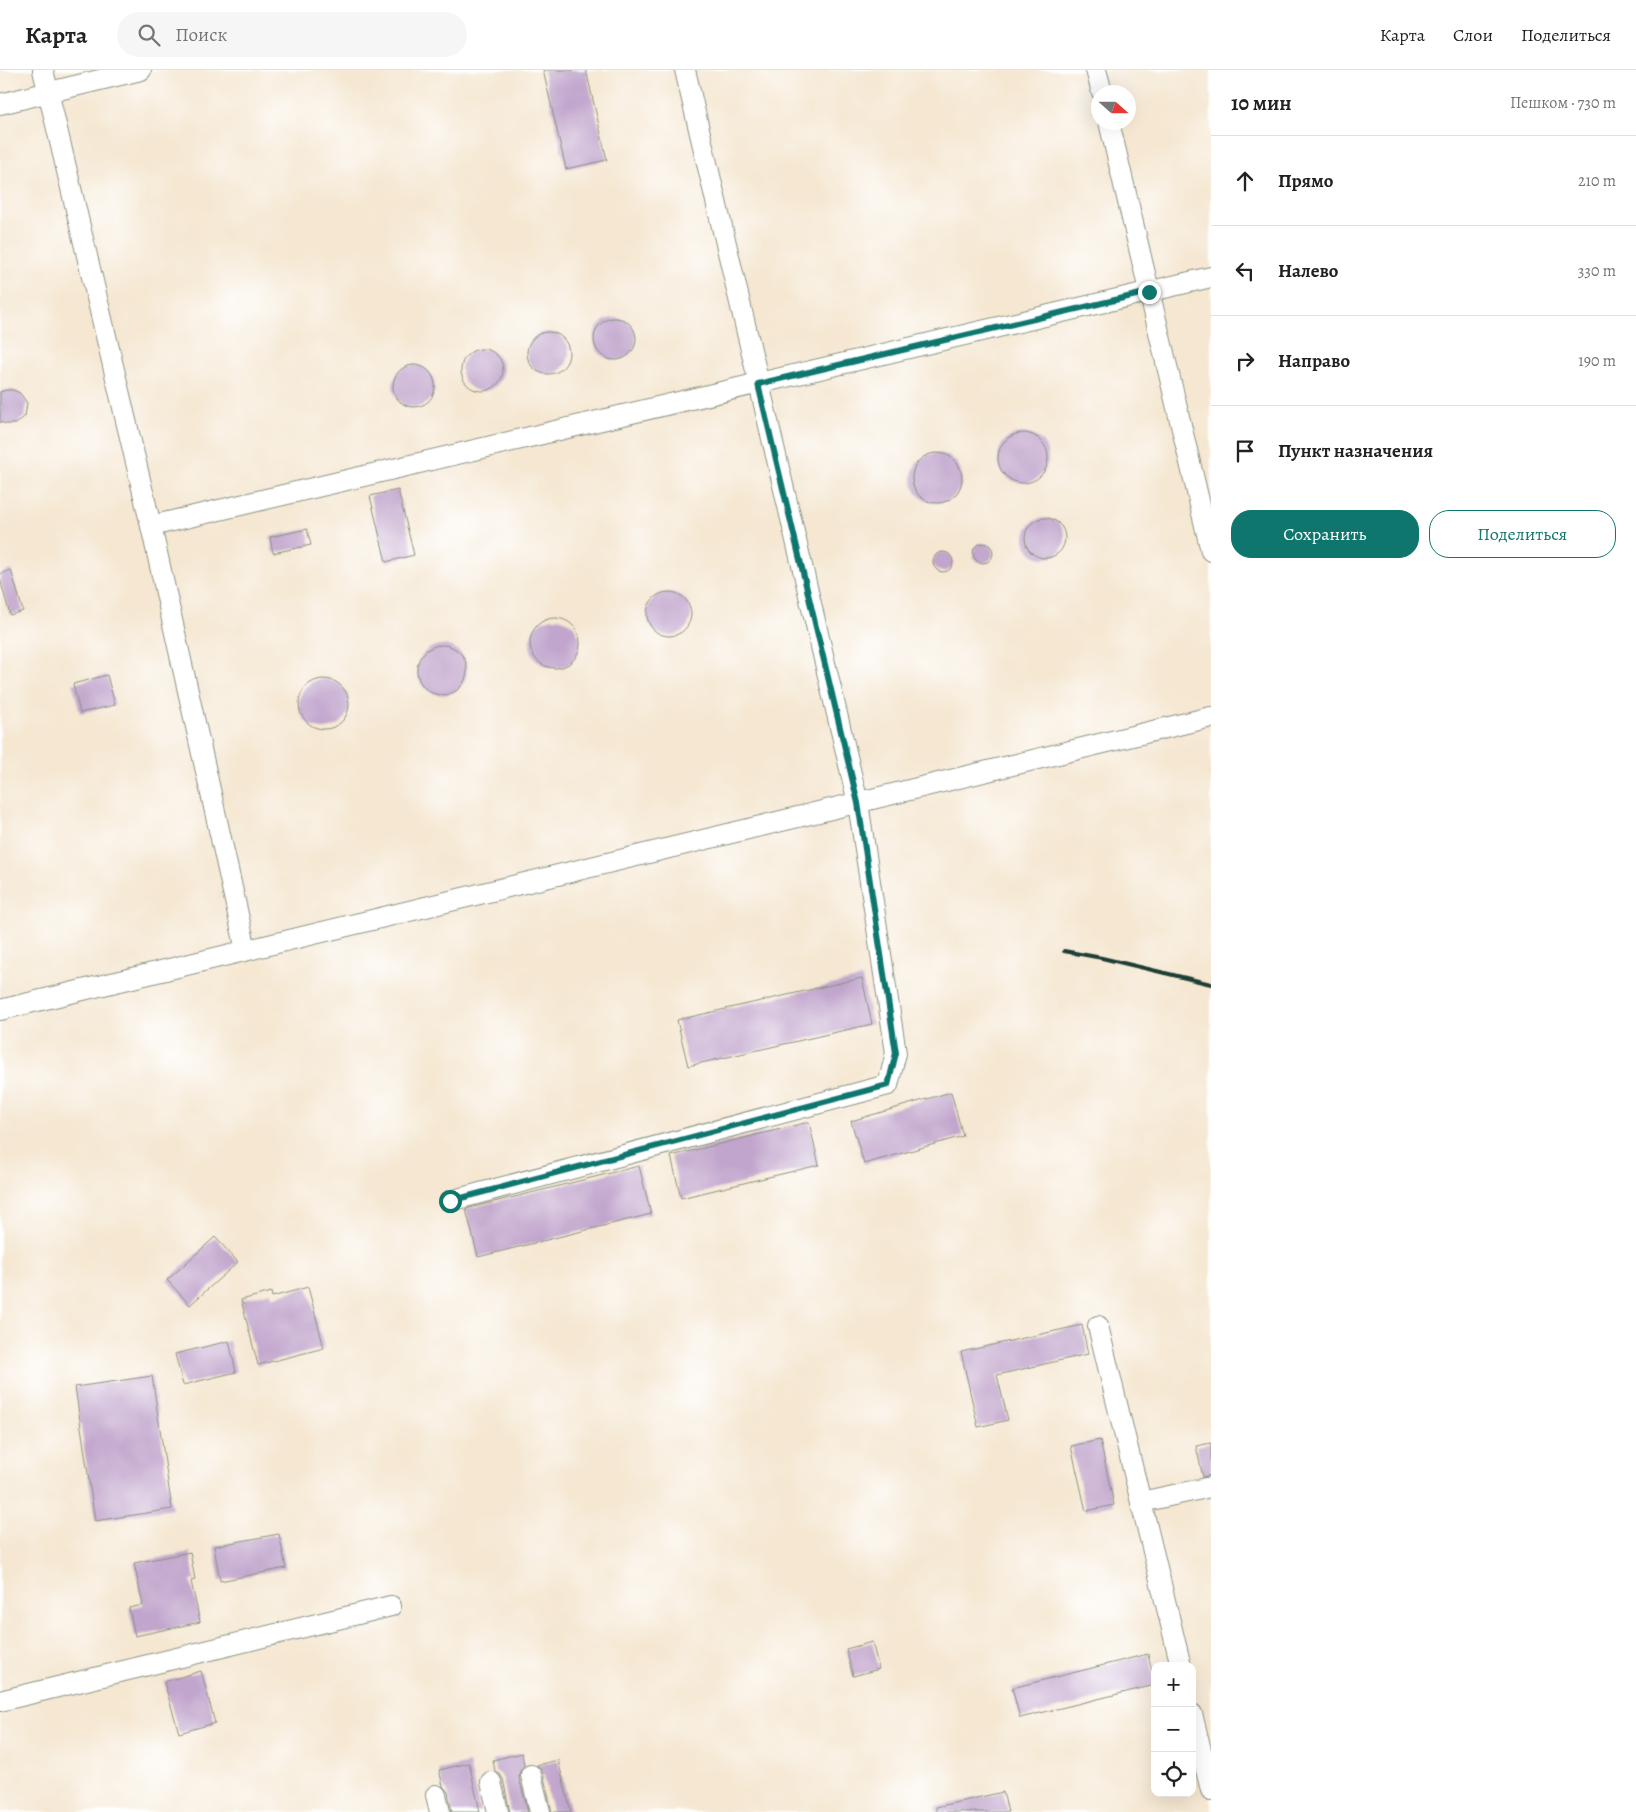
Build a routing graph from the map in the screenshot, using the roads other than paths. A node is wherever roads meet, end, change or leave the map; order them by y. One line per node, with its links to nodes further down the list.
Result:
1 (43, 70): 6 (street)
2 (141, 70): 6 (street)
3 (685, 70): 11 (street)
4 (1096, 70): 5 (street)
5 (1100, 85)
6 (48, 93): 7 (street); 12 (street)
7 (0, 104)
8 (1111, 130): 10 (street)
9 (1211, 277): 10 (street)
10 (1149, 292): 11 (street); 13 (street)
11 (758, 384): 12 (street); 15 (street)
12 (151, 526): 16 (street)
13 (1211, 551)
14 (1211, 717): 15 (street)
15 (858, 803): 16 (street); 18 (street)
16 (246, 950): 17 (street)
17 (0, 1010)
18 (450, 1201)
19 (1098, 1326): 21 (street)
20 (1211, 1487): 21 (street)
21 (1141, 1502): 23 (street)
22 (391, 1606): 24 (street)
23 (1180, 1662)
24 (0, 1701)
25 (1199, 1721): 28 (street)
26 (531, 1775): 30 (street)
27 (490, 1782): 29 (street)
28 (1211, 1790)
29 (498, 1812)
30 (540, 1812)

